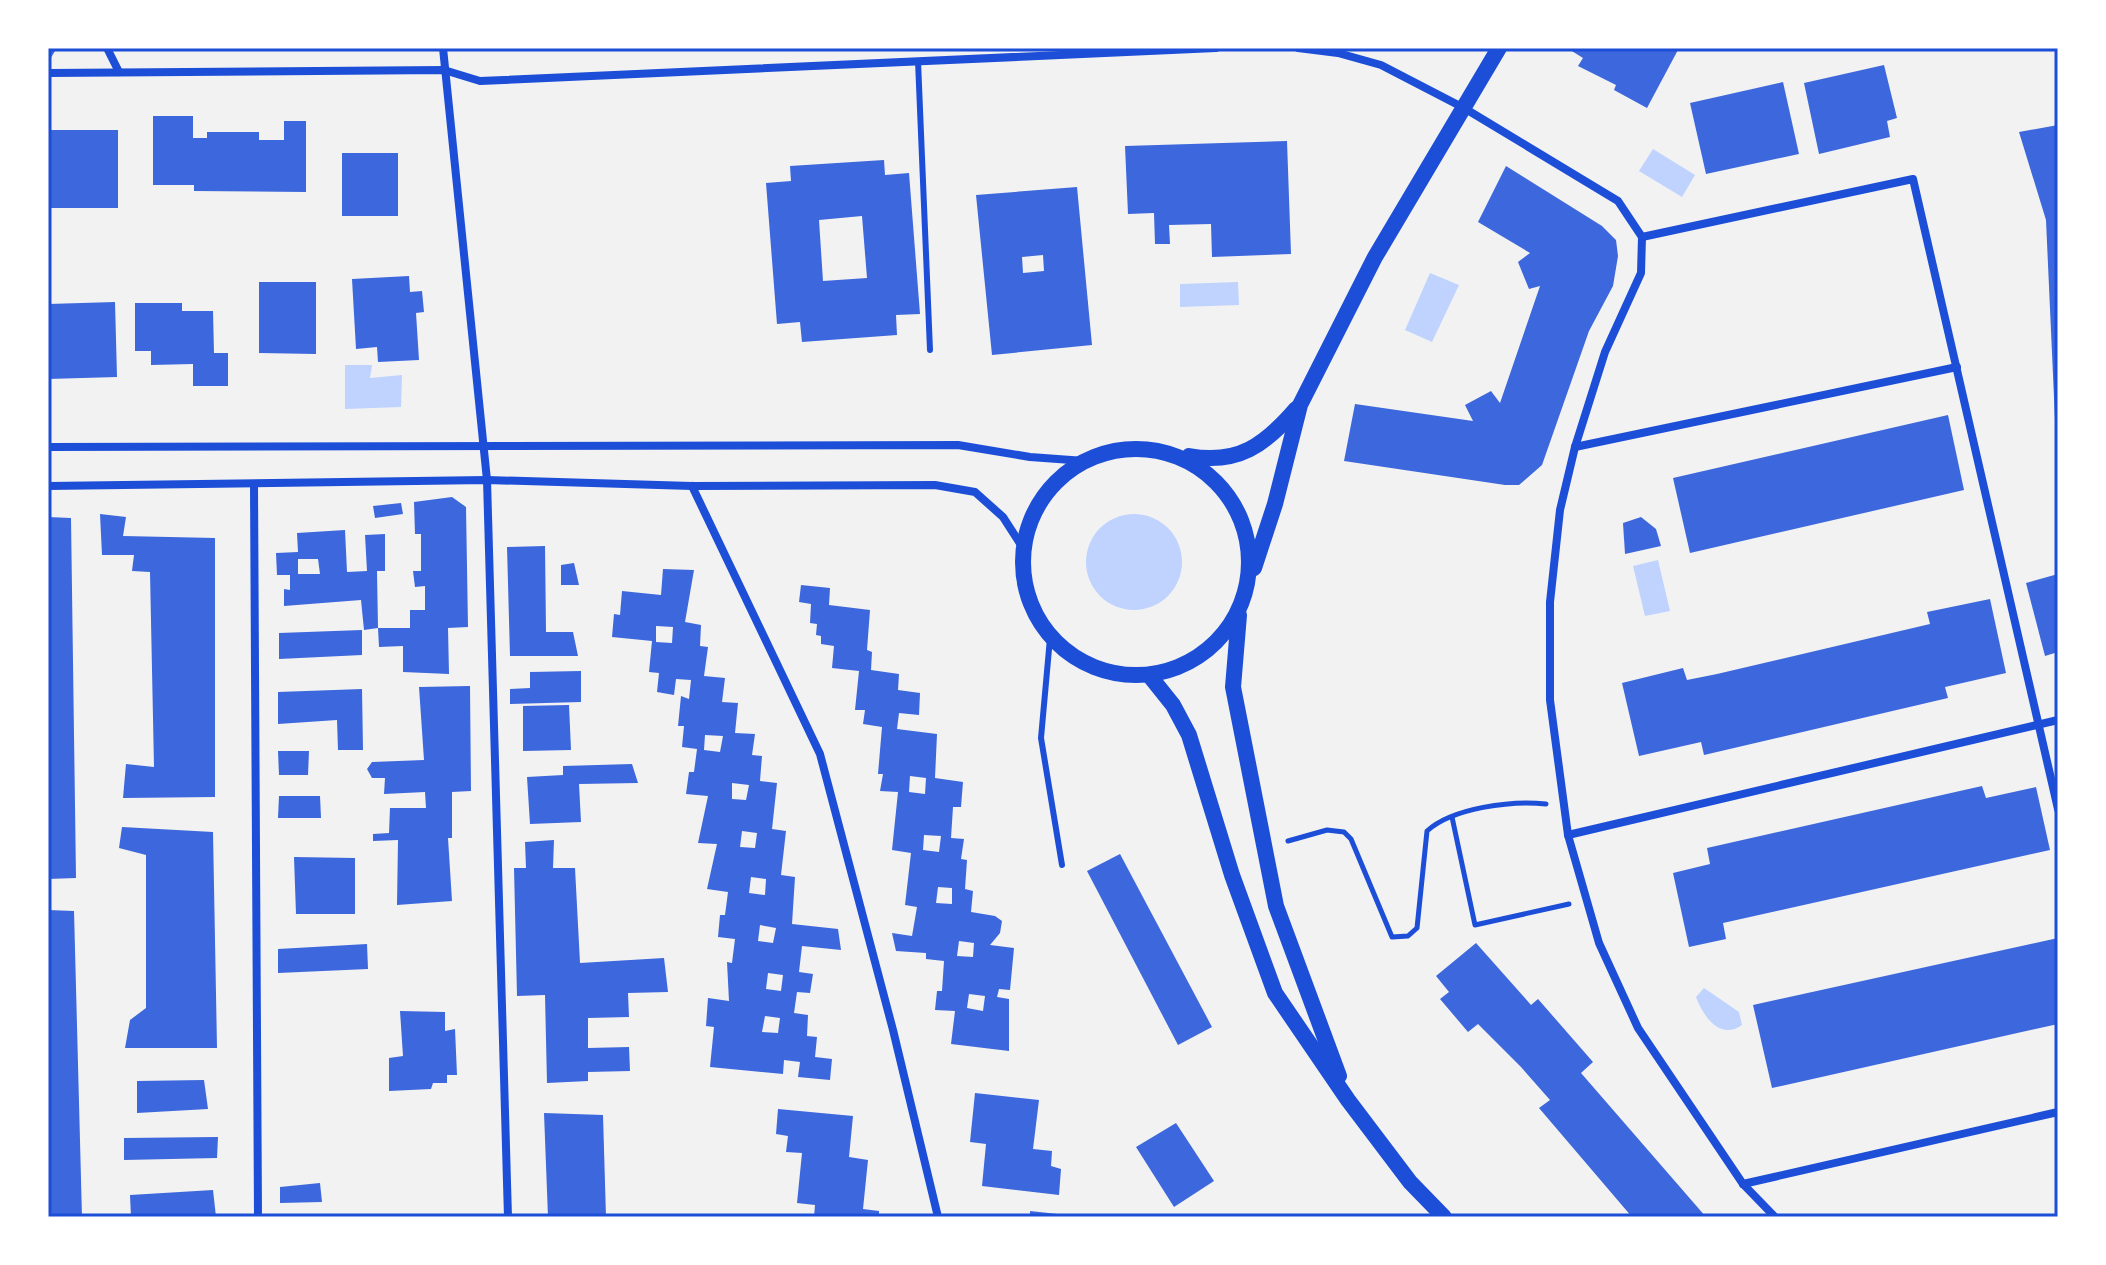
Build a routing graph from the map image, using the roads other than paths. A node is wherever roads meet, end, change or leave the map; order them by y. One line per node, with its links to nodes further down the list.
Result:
1 (107, 48): 8 (street)
2 (443, 48): 7 (street)
3 (1216, 48): 6 (street)
4 (1298, 48): 10 (street)
5 (1499, 48): 10 (main road)
6 (918, 61): 7 (street); 12 (lane)
7 (444, 70): 8 (street); 15 (street)
8 (119, 72): 9 (street)
9 (48, 73)
10 (1464, 108): 11 (street); 14 (main road)
11 (1642, 237): 13 (street); 17 (street)
12 (930, 350)
13 (1957, 367): 17 (street); 30 (street)
14 (1300, 405): 18 (main road); 25 (main road)
15 (485, 444): 16 (street); 19 (street); 20 (street)
16 (48, 447)
17 (1575, 447): 32 (street)
18 (1170, 453): 19 (main road); 25 (main road)
19 (1085, 461): 24 (main road)
20 (487, 480): 21 (street); 23 (street); 38 (street)
21 (254, 485): 22 (street); 37 (street)
22 (48, 486)
23 (692, 486): 24 (street); 39 (street)
24 (1023, 548): 27 (main road)
25 (1249, 584): 26 (main road)
26 (1239, 612): 28 (main road); 34 (main road)
27 (1050, 638): 28 (main road); 33 (lane)
28 (1149, 675): 34 (main road)
29 (2058, 720): 30 (street)
30 (2039, 724): 31 (street); 32 (street)
31 (2058, 809)
32 (1568, 835): 36 (street)
33 (1062, 865)
34 (1348, 1100): 40 (main road)
35 (2058, 1112): 36 (street)
36 (1743, 1184): 41 (street)
37 (258, 1217)
38 (508, 1217)
39 (938, 1217)
40 (1444, 1217)
41 (1775, 1217)

